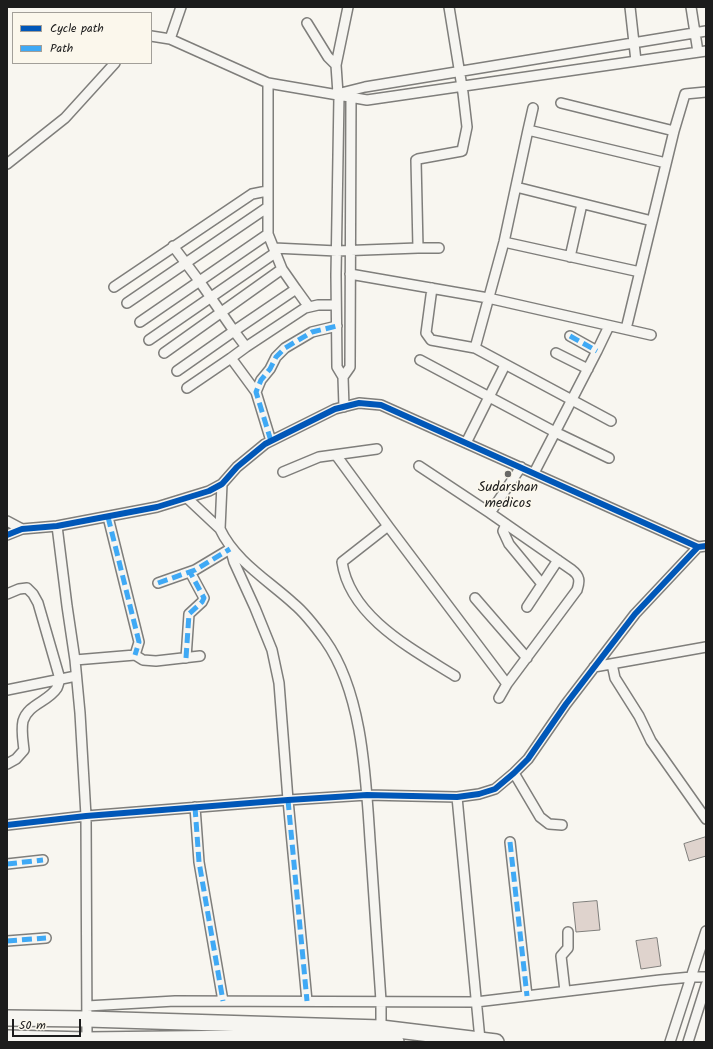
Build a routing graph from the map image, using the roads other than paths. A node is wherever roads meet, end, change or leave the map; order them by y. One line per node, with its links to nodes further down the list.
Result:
1 (181, 7): 10 (street)
2 (348, 7): 15 (street)
3 (449, 7): 16 (street)
4 (630, 7): 11 (street)
5 (691, 7): 8 (street)
6 (307, 23): 15 (street)
7 (706, 31): 8 (street)
8 (695, 33): 11 (street); 12 (street)
9 (152, 36): 10 (street)
10 (170, 39): 17 (street)
11 (634, 42): 13 (street); 16 (street)
12 (702, 52): 13 (street)
13 (636, 61): 18 (street)
14 (114, 64): 27 (street)
15 (336, 65): 20 (street)
16 (459, 71): 18 (street); 20 (street)
17 (268, 83): 20 (street); 29 (street)
18 (462, 86): 21 (street); 36 (street)
19 (706, 92): 25 (street)
20 (337, 95): 21 (street); 40 (street)
21 (351, 97): 38 (street)
22 (561, 103): 25 (street)
23 (533, 108): 24 (street)
24 (528, 130): 26 (street); 28 (street)
25 (674, 131): 26 (street)
26 (666, 163): 32 (street)
27 (7, 164)
28 (516, 187): 30 (street); 34 (street)
29 (267, 191): 31 (street); 35 (street)
30 (582, 204): 32 (street); 41 (street)
31 (268, 207): 33 (street); 42 (street)
32 (652, 221): 44 (street)
33 (268, 234): 39 (street); 46 (street)
34 (504, 242): 41 (street); 51 (street)
35 (173, 246): 42 (street); 47 (street)
36 (418, 248): 37 (street); 38 (street)
37 (439, 248)
38 (350, 250): 40 (street); 45 (street)
39 (275, 251): 40 (street); 43 (street); 50 (street)
40 (337, 251): 53 (street)
41 (570, 257): 44 (street)
42 (186, 263): 46 (street); 52 (street)
43 (282, 269): 49 (street); 55 (street)
44 (640, 272): 59 (street)
45 (350, 274): 48 (street); 74 (street)
46 (200, 282): 50 (street); 56 (street)
47 (114, 288)
48 (432, 288): 51 (street); 65 (street)
49 (296, 289): 54 (street); 60 (street)
50 (211, 297): 55 (street); 63 (street)
51 (488, 298): 58 (street); 65 (street)
52 (127, 303)
53 (336, 305): 54 (street); 57 (street)
54 (309, 307): 64 (street)
55 (221, 312): 60 (street); 67 (street)
56 (140, 322)
57 (337, 326): 74 (street); 76 (street)
58 (609, 326): 59 (street); 66 (street)
59 (626, 330): 61 (street)
60 (234, 331): 64 (street); 73 (street)
61 (651, 335)
62 (570, 336): 66 (street)
63 (149, 340)
64 (246, 347): 69 (street)
65 (475, 348): 71 (street)
66 (597, 352): 72 (street)
67 (164, 353)
68 (556, 353): 72 (street)
69 (232, 358): 75 (street); 76 (street)
70 (420, 360): 77 (street)
71 (505, 365): 77 (street); 78 (street)
72 (588, 369): 78 (street)
73 (177, 371)
74 (343, 376): 79 (street)
75 (187, 388)
76 (256, 392): 82 (street)
77 (488, 397): 81 (street); 83 (street)
78 (571, 401): 80 (street); 81 (street)
79 (344, 407): 82 (street); 83 (street)
80 (611, 421)
81 (555, 432): 86 (street); 90 (street)
82 (271, 441): 91 (street)
83 (466, 443): 88 (street)
84 (377, 449): 85 (street)
85 (336, 455): 89 (street); 98 (street)
86 (609, 458)
87 (419, 466): 93 (street)
88 (521, 467): 90 (street); 93 (street)
89 (284, 472)
90 (534, 473): 103 (street)
91 (222, 484): 92 (street); 100 (street)
92 (187, 498): 94 (street); 100 (street)
93 (490, 513): 96 (street)
94 (108, 517): 97 (street); 112 (street)
95 (7, 521): 99 (street)
96 (506, 524): 104 (street); 107 (street)
97 (57, 526): 99 (street); 116 (street)
98 (388, 526): 120 (street); 122 (street)
99 (22, 529): 101 (street)
100 (220, 529): 102 (street)
101 (7, 535)
102 (230, 546): 105 (street); 127 (street); 129 (street)
103 (702, 546): 118 (street)
104 (558, 560): 107 (street); 115 (street)
105 (190, 572): 106 (street); 114 (street)
106 (158, 583)
107 (542, 584): 110 (street)
108 (7, 594): 121 (street)
109 (475, 598): 115 (street)
110 (526, 607)
111 (706, 647): 117 (street)
112 (136, 655): 114 (street); 116 (street)
113 (200, 656): 114 (street)
114 (186, 658)
115 (526, 658): 122 (street)
116 (75, 660): 119 (street)
117 (612, 664): 118 (street); 132 (street)
118 (594, 667): 126 (street)
119 (76, 676): 121 (street); 131 (street)
120 (455, 676)
121 (60, 679): 123 (street); 125 (street)
122 (507, 684): 124 (street)
123 (7, 690)
124 (499, 698)
125 (7, 764)
126 (514, 773): 128 (street); 134 (street)
127 (367, 795): 128 (street); 129 (street); 149 (street)
128 (457, 797): 150 (street)
129 (288, 800): 130 (street); 148 (street)
130 (195, 807): 131 (street); 147 (street)
131 (86, 816): 133 (street); 151 (street)
132 (706, 818)
133 (7, 825)
134 (562, 825)
135 (510, 842): 146 (street)
136 (43, 860): 137 (street)
137 (7, 864)
138 (706, 931): 142 (street)
139 (568, 932): 145 (street)
140 (46, 938): 141 (street)
141 (7, 941)
142 (691, 977): 143 (street); 145 (street); 162 (street)
143 (706, 977)
144 (706, 985): 163 (street)
145 (565, 991): 146 (street)
146 (527, 996): 150 (street)
147 (223, 1001): 148 (street); 151 (street)
148 (307, 1001): 149 (street)
149 (381, 1001): 150 (street); 153 (street)
150 (476, 1002): 159 (street)
151 (87, 1013): 152 (main road); 153 (main road); 155 (street)
152 (7, 1018)
153 (381, 1028): 159 (main road)
154 (7, 1038): 155 (main road)
155 (88, 1040): 156 (main road)
156 (190, 1040): 157 (main road)
157 (262, 1040): 158 (main road)
158 (346, 1040): 160 (main road)
159 (480, 1040): 161 (main road)
160 (396, 1042)
161 (496, 1042)
162 (670, 1042)
163 (688, 1042)

